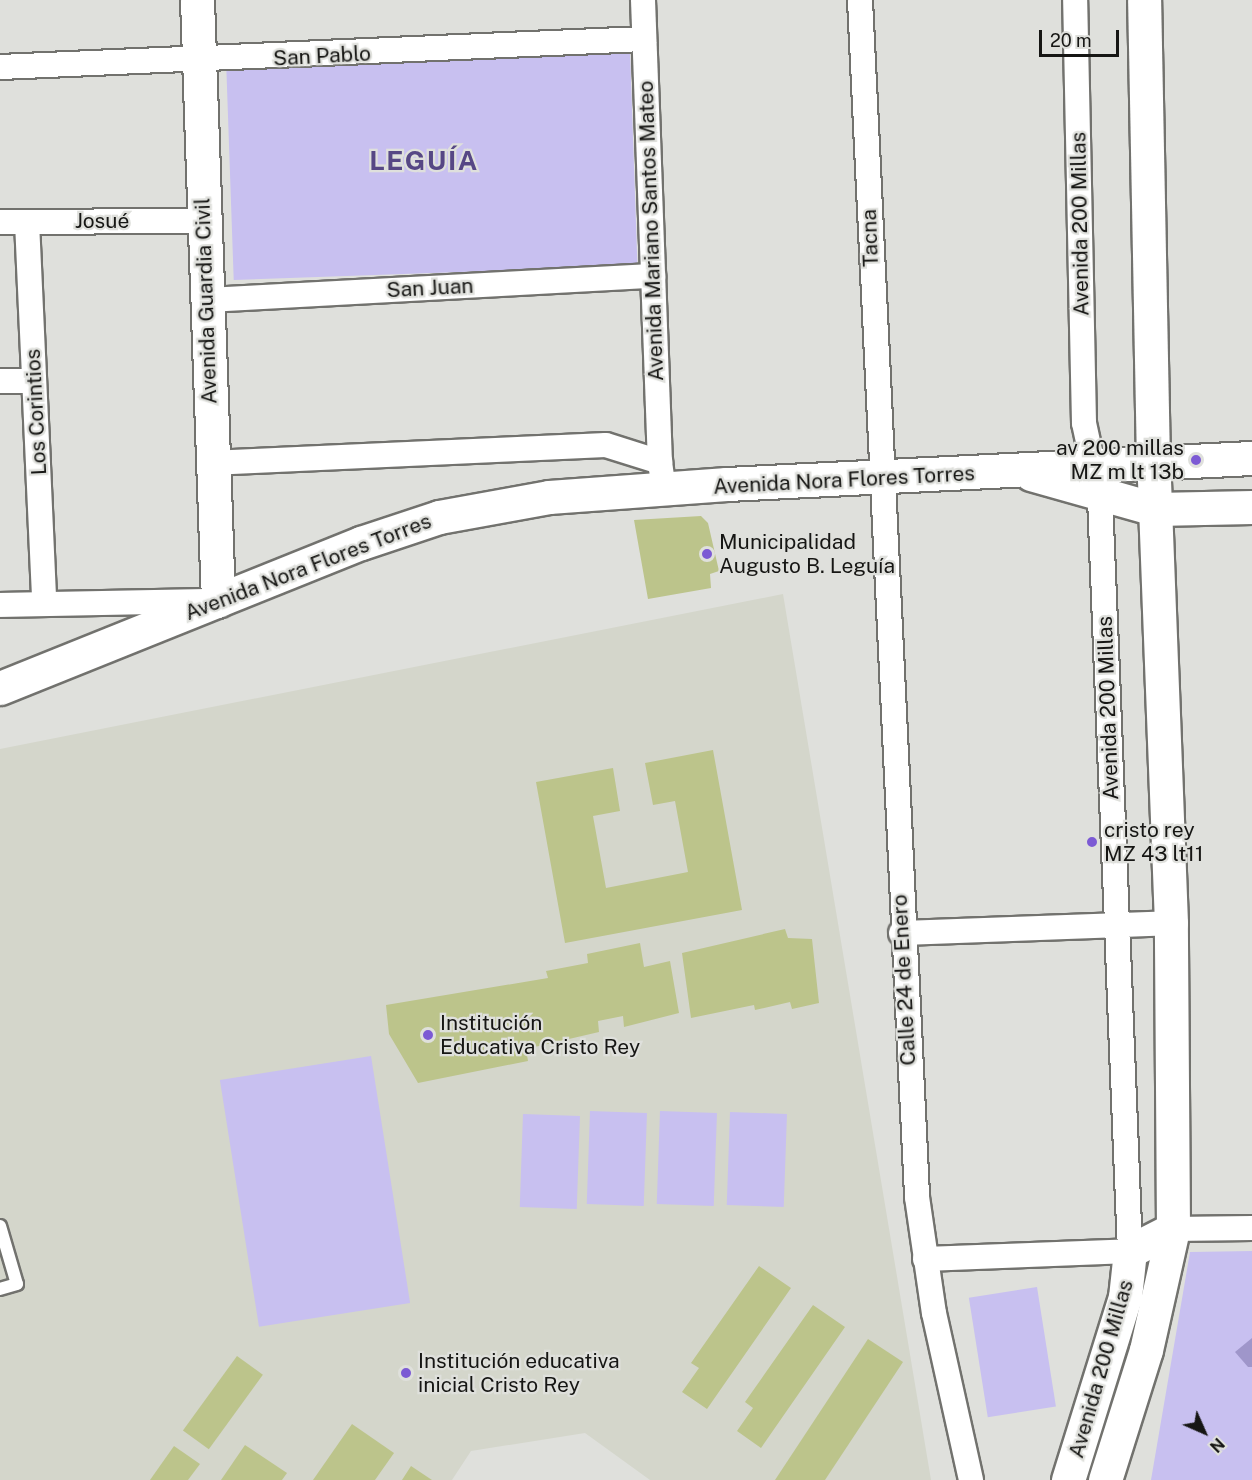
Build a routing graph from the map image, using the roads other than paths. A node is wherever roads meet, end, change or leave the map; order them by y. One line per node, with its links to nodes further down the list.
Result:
1 (197, 0): 7 (street, Avenida Guardia Civil)
2 (643, 0): 6 (street, Avenida Mariano Santos Mateo)
3 (860, 0): 22 (street, Tacna)
4 (1075, 0): 17 (street, Avenida 200 Millas)
5 (1144, 0): 19 (street, Avenida 200 Millas)
6 (644, 39): 7 (street, San Pablo); 12 (street, Avenida Mariano Santos Mateo)
7 (199, 62): 8 (street, San Pablo); 9 (street, Avenida Guardia Civil)
8 (0, 67)
9 (204, 221): 11 (street, Josué); 13 (street, Avenida Guardia Civil)
10 (0, 222): 11 (street, Josué)
11 (27, 222): 15 (street, Los Corintios)
12 (653, 276): 13 (street, San Juan); 21 (street, Avenida Mariano Santos Mateo)
13 (206, 300): 18 (street, Avenida Guardia Civil)
14 (0, 381): 15 (street)
15 (34, 381): 27 (street, Los Corintios)
16 (1252, 458): 19 (street, Avenida Nora Flores Torres)
17 (1093, 462): 19 (street, Avenida Nora Flores Torres); 20 (street, Avenida Nora Flores Torres); 23 (street, Avenida 200 Millas)
18 (210, 463): 21 (street, Avenida Nora Flores Torres); 26 (street, Avenida Guardia Civil)
19 (1153, 463): 25 (street, Avenida 200 Millas)
20 (1025, 472): 22 (street, Avenida Nora Flores Torres); 23 (street, Avenida Nora Flores Torres)
21 (662, 476): 22 (street, Avenida Nora Flores Torres); 26 (street, Avenida Nora Flores Torres)
22 (880, 476): 32 (street, Calle 24 de Enero)
23 (1100, 497): 25 (street, Avenida Nora Flores Torres); 31 (street, Avenida 200 Millas)
24 (1252, 507): 25 (street, Avenida Nora Flores Torres)
25 (1155, 509): 30 (street, Avenida 200 Millas)
26 (218, 601): 27 (street); 29 (street, Avenida Nora Flores Torres)
27 (44, 603): 28 (street)
28 (0, 605)
29 (0, 688)
30 (1171, 923): 31 (street); 35 (street, Avenida 200 Millas)
31 (1116, 927): 32 (street); 36 (street, Avenida 200 Millas)
32 (901, 933): 37 (street, Calle 24 de Enero)
33 (0, 1226): 38 (lane)
34 (1252, 1228): 35 (street)
35 (1173, 1229): 36 (street); 41 (street, Avenida 200 Millas)
36 (1130, 1251): 37 (street); 40 (street, Avenida 200 Millas)
37 (925, 1259): 39 (street, Calle 24 de Enero)
38 (0, 1289)
39 (970, 1480)
40 (1068, 1480)
41 (1105, 1480)

